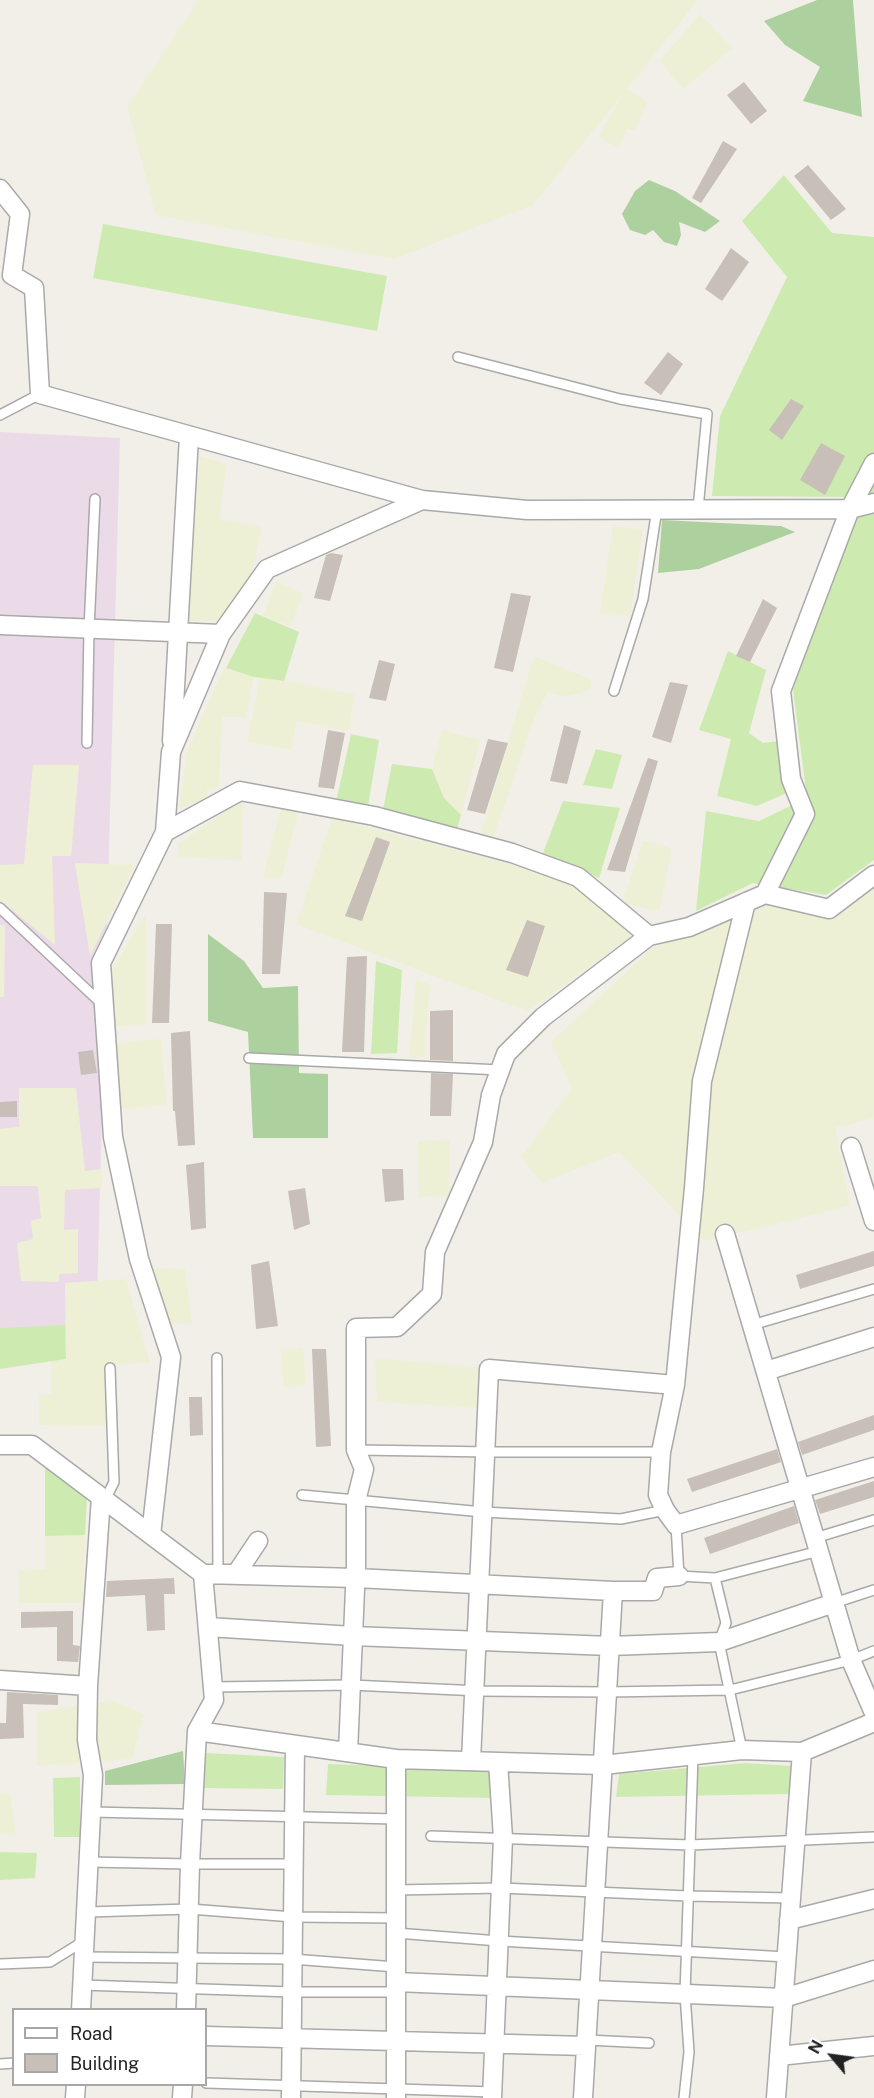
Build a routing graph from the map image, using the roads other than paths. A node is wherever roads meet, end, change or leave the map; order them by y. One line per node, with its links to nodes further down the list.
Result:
1 (0, 189): 3 (street)
2 (458, 357): 11 (lane)
3 (40, 394): 4 (lane); 5 (street)
4 (0, 415)
5 (189, 436): 8 (street); 15 (street)
6 (874, 463): 12 (street)
7 (95, 500): 14 (lane)
8 (422, 500): 10 (street); 16 (street)
9 (874, 503): 12 (street)
10 (657, 509): 11 (street); 17 (lane)
11 (698, 509): 12 (street)
12 (850, 509): 22 (street)
13 (0, 625): 14 (street)
14 (89, 629): 15 (street); 18 (lane)
15 (176, 633): 16 (street); 19 (street)
16 (221, 634): 19 (street)
17 (614, 691)
18 (87, 743)
19 (171, 752): 20 (street)
20 (165, 832): 25 (street); 26 (street)
21 (874, 875): 22 (street)
22 (765, 894): 23 (street)
23 (746, 902): 25 (street); 39 (street)
24 (0, 908): 26 (lane)
25 (649, 936): 28 (street)
26 (104, 1006): 53 (street)
27 (249, 1058): 28 (lane)
28 (500, 1070): 41 (street)
29 (851, 1147): 30 (street)
30 (869, 1189): 31 (street)
31 (874, 1221)
32 (725, 1234): 34 (street)
33 (874, 1289): 34 (lane)
34 (752, 1325): 38 (street)
35 (874, 1337): 38 (street)
36 (217, 1358): 56 (lane)
37 (110, 1368): 47 (lane)
38 (766, 1371): 45 (street)
39 (675, 1385): 42 (street); 43 (street)
40 (0, 1445): 47 (street)
41 (356, 1450): 42 (lane); 48 (street)
42 (486, 1452): 43 (lane); 50 (street)
43 (661, 1452): 49 (street)
44 (874, 1467): 45 (street)
45 (800, 1488): 52 (street); 55 (street)
46 (302, 1495): 48 (lane)
47 (103, 1498): 53 (street); 73 (street)
48 (356, 1501): 50 (lane); 58 (street)
49 (665, 1510): 50 (lane); 52 (street)
50 (483, 1512): 60 (street)
51 (874, 1520): 55 (lane)
52 (676, 1525): 57 (lane)
53 (151, 1535): 56 (street)
54 (258, 1541): 56 (street)
55 (817, 1544): 59 (lane); 63 (street)
56 (210, 1574): 58 (street); 64 (street)
57 (679, 1576): 59 (lane); 62 (street)
58 (356, 1578): 60 (street); 65 (street)
59 (715, 1578): 67 (lane)
60 (480, 1584): 62 (street); 66 (street)
61 (874, 1590): 63 (lane)
62 (614, 1591): 68 (street)
63 (834, 1603): 67 (street); 70 (street)
64 (208, 1627): 65 (street); 74 (street)
65 (353, 1636): 66 (street); 72 (street)
66 (477, 1640): 68 (street); 75 (street)
67 (719, 1642): 68 (street); 76 (lane)
68 (610, 1646): 77 (street)
69 (874, 1651): 70 (lane)
70 (851, 1660): 76 (lane); 78 (street)
71 (0, 1680): 73 (street)
72 (351, 1685): 74 (lane); 75 (lane); 83 (street)
73 (88, 1686): 90 (street)
74 (213, 1687): 80 (street)
75 (475, 1690): 77 (lane); 87 (street)
76 (730, 1690): 77 (lane); 82 (lane)
77 (607, 1692): 89 (street)
78 (874, 1713)
79 (874, 1722): 84 (street)
80 (197, 1731): 81 (street); 91 (street)
81 (295, 1745): 83 (street); 92 (street)
82 (742, 1750): 84 (street); 85 (street)
83 (348, 1752): 86 (street)
84 (802, 1752): 97 (street)
85 (693, 1756): 89 (street); 99 (lane)
86 (396, 1759): 87 (street); 93 (street)
87 (471, 1761): 88 (street)
88 (498, 1762): 89 (street); 96 (street)
89 (603, 1765): 98 (street)
90 (92, 1812): 91 (lane); 100 (street)
91 (192, 1814): 92 (lane); 101 (street)
92 (294, 1816): 93 (lane); 102 (street)
93 (396, 1819): 104 (street)
94 (431, 1836): 96 (lane)
95 (874, 1837): 97 (lane)
96 (503, 1838): 98 (lane); 103 (street)
97 (795, 1841): 99 (lane); 107 (street)
98 (598, 1842): 99 (lane); 105 (street)
99 (690, 1845): 106 (lane)
100 (89, 1862): 101 (lane); 110 (street)
101 (190, 1864): 102 (lane); 109 (street)
102 (294, 1864): 111 (street)
103 (501, 1888): 104 (lane); 105 (lane); 114 (street)
104 (396, 1890): 113 (street)
105 (595, 1892): 106 (lane); 115 (street)
106 (688, 1896): 107 (lane); 117 (lane)
107 (791, 1898): 112 (street)
108 (874, 1899): 112 (street)
109 (190, 1909): 110 (lane); 111 (lane); 119 (street)
110 (87, 1912): 116 (street)
111 (293, 1917): 113 (lane); 120 (street)
112 (789, 1920): 118 (street)
113 (396, 1925): 114 (lane); 123 (street)
114 (499, 1941): 115 (lane); 125 (street)
115 (592, 1946): 117 (lane); 127 (street)
116 (85, 1948): 119 (lane); 121 (lane); 124 (street)
117 (687, 1952): 118 (lane); 129 (lane)
118 (787, 1957): 130 (street)
119 (188, 1959): 120 (lane); 126 (street)
120 (292, 1959): 123 (lane); 128 (street)
121 (0, 1964)
122 (874, 1970): 130 (street)
123 (396, 1980): 125 (street); 128 (lane); 135 (street)
124 (82, 1984): 126 (lane); 131 (street)
125 (497, 1987): 127 (street); 138 (street)
126 (187, 1990): 128 (lane); 132 (street)
127 (590, 1990): 129 (street); 136 (street)
128 (292, 1992): 134 (street)
129 (685, 1994): 130 (street); 146 (lane)
130 (784, 1998): 140 (street)
131 (81, 2008)
132 (186, 2008)
133 (207, 2036): 134 (street)
134 (291, 2039): 135 (street); 142 (street)
135 (396, 2041): 138 (street); 143 (street)
136 (586, 2043): 137 (lane); 138 (street); 145 (street)
137 (649, 2043)
138 (495, 2045): 144 (street)
139 (874, 2046): 140 (street)
140 (779, 2056): 147 (street)
141 (207, 2083): 142 (lane)
142 (291, 2092): 143 (lane)
143 (396, 2094): 144 (lane)
144 (493, 2095)
145 (583, 2098)
146 (684, 2098)
147 (776, 2098)

